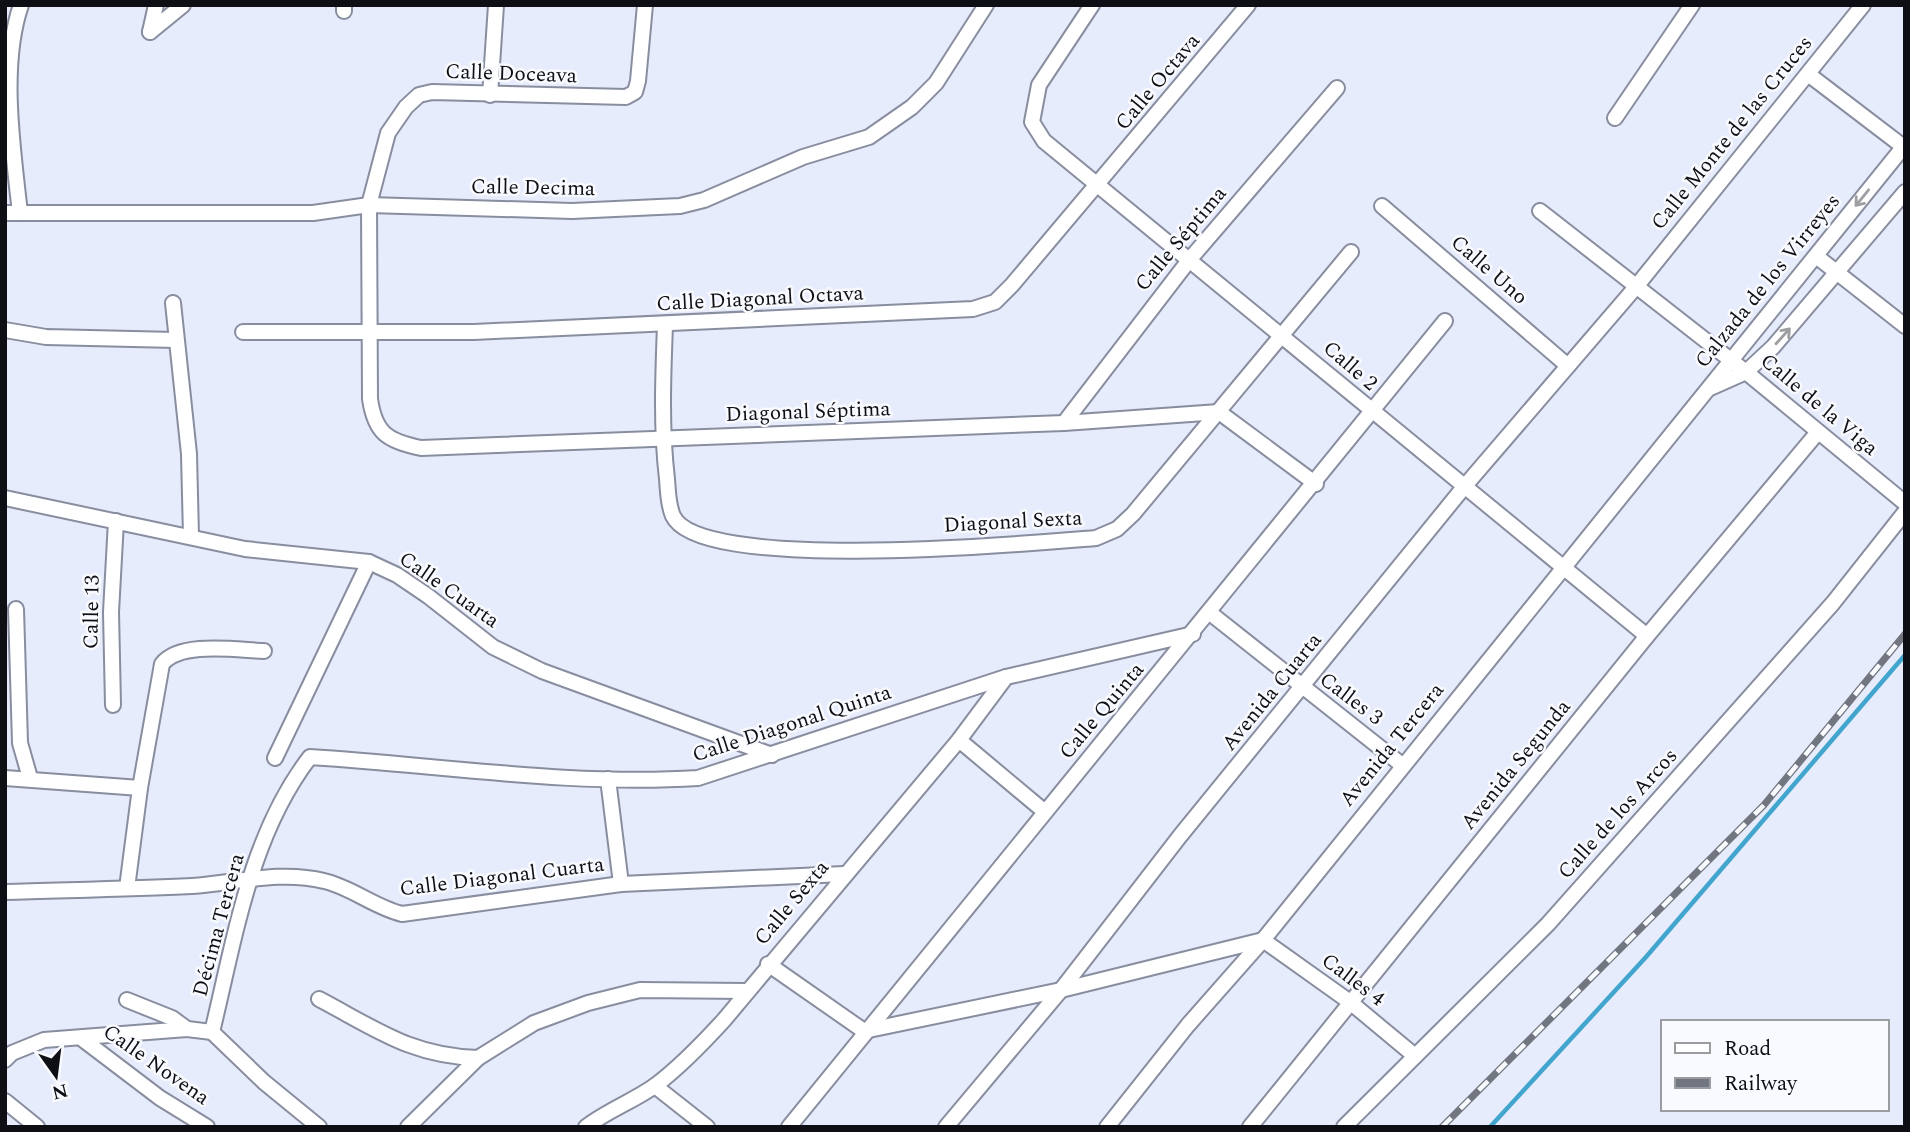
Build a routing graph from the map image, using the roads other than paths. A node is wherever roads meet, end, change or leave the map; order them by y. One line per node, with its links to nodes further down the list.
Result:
1 (21, 5): 22 (street)
2 (156, 5): 3 (street)
3 (183, 5)
4 (496, 5): 13 (street)
5 (645, 5): 13 (street, Calle Doceava)
6 (986, 5): 18 (street, Calle Decima)
7 (1092, 5): 16 (street, Calle 2)
8 (1248, 5): 16 (street, Calle Octava)
9 (1692, 5): 14 (street)
10 (1863, 5): 11 (street, Calle Monte de las Cruces)
11 (1808, 74): 15 (street); 27 (street, Calle Monte de las Cruces)
12 (1337, 88): 25 (street, Calle Séptima)
13 (490, 95): 18 (street, Calle Doceava)
14 (1615, 118)
15 (1904, 146): 24 (street, Calzada de los Virreyes, one-way to 24)
16 (1100, 185): 25 (street, Calle 2); 30 (street, Calle Diagonal Octava)
17 (1905, 192): 26 (street, Calzada de los Virreyes)
18 (369, 205): 22 (street, Calle Decima); 34 (street, Calle Doceava)
19 (1382, 206): 38 (street, Calle Uno)
20 (1540, 211): 27 (street, Calle de la Viga)
21 (5, 213): 22 (street, Calle Decima)
22 (20, 213)
23 (1351, 252): 35 (street, Diagonal Sexta)
24 (1816, 256): 26 (street); 37 (street, Calzada de los Virreyes)
25 (1190, 259): 35 (street, Calle 2); 43 (street, Calle Séptima)
26 (1837, 275): 31 (street); 39 (street, Calzada de los Virreyes, one-way to 26)
27 (1635, 288): 37 (street, Calle de la Viga); 38 (street, Avenida Cuarta)
28 (173, 303): 36 (street)
29 (1445, 321): 42 (street, Calle Quinta)
30 (665, 325): 34 (street, Calle Diagonal Octava); 45 (street)
31 (1905, 326)
32 (5, 330): 36 (street)
33 (243, 332): 34 (street, Calle Diagonal Octava)
34 (370, 332): 46 (street, Calle Doceava)
35 (1282, 334): 41 (street, Diagonal Sexta); 42 (street, Calle 2)
36 (176, 341): 53 (street)
37 (1728, 360): 39 (street, Calle de la Viga); 40 (street, Calzada de los Virreyes)
38 (1568, 366): 48 (street, Avenida Cuarta)
39 (1746, 372): 40 (street, Calzada de los Virreyes); 44 (street, Calle de la Viga)
40 (1709, 388): 55 (street, Avenida Tercera)
41 (1219, 412): 43 (street, Diagonal Séptima); 45 (street, Diagonal Sexta); 47 (street)
42 (1371, 412): 47 (street, Calle Quinta); 48 (street, Calle 2)
43 (1064, 423): 45 (street, Diagonal Séptima)
44 (1818, 432): 50 (street, Calle de la Viga); 59 (street, Avenida Segunda)
45 (663, 439): 46 (street, Diagonal Séptima)
46 (399, 444)
47 (1316, 484): 57 (street, Calle Quinta)
48 (1464, 487): 55 (street, Calle 2); 62 (street, Avenida Cuarta)
49 (5, 498): 52 (street, Calle Cuarta)
50 (1905, 503)
51 (1905, 512): 90 (street, Calle de los Arcos)
52 (116, 521): 53 (street, Calle Cuarta); 63 (street, Calle 13)
53 (191, 536): 54 (street, Calle Cuarta)
54 (369, 562): 65 (street, Calle Cuarta); 67 (street)
55 (1565, 567): 59 (street, Calle 2); 68 (street, Avenida Tercera)
56 (16, 609): 70 (street)
57 (1210, 613): 58 (street, Calle Quinta); 62 (street, Calles 3)
58 (1193, 634): 61 (street, Calle Diagonal Quinta); 73 (street, Calle Quinta)
59 (1647, 636): 85 (street, Avenida Segunda)
60 (264, 650): 72 (street)
61 (1006, 677): 64 (street, Calle Sexta); 65 (street, Calle Diagonal Quinta)
62 (1302, 689): 68 (street, Calles 3); 81 (street, Avenida Cuarta)
63 (113, 705)
64 (959, 740): 73 (street); 74 (street, Calle Sexta)
65 (772, 755): 71 (street, Calle Diagonal Quinta)
66 (310, 757): 71 (street, Calle Diagonal Quinta); 75 (street, Décima Tercera)
67 (275, 758)
68 (1402, 765): 79 (street, Avenida Tercera)
69 (5, 778): 70 (street)
70 (30, 778): 72 (street)
71 (608, 779): 76 (street)
72 (140, 788): 77 (street)
73 (1045, 812): 87 (street, Calle Quinta)
74 (844, 874): 76 (street, Calle Diagonal Cuarta); 80 (street, Calle Sexta)
75 (250, 878): 76 (street, Calle Diagonal Cuarta); 77 (street, Calle Diagonal Cuarta); 88 (street, Décima Tercera)
76 (621, 884)
77 (127, 888): 78 (street, Calle Diagonal Cuarta)
78 (5, 891)
79 (1264, 940): 81 (street); 85 (street, Calles 4); 95 (street, Avenida Tercera)
80 (768, 964): 82 (street, Calle Sexta); 87 (street)
81 (1061, 990): 87 (street); 103 (street, Avenida Cuarta)
82 (746, 991): 91 (street); 93 (street, Calle Sexta)
83 (319, 999): 91 (street)
84 (127, 1000): 86 (street)
85 (1350, 1002): 90 (street, Calles 4); 105 (street, Avenida Segunda)
86 (187, 1029): 88 (street); 89 (street)
87 (864, 1031): 102 (street, Calle Quinta)
88 (212, 1032): 98 (street)
89 (81, 1038): 92 (street); 97 (street, Calle Novena)
90 (1415, 1056): 106 (street, Calle de los Arcos)
91 (478, 1058): 99 (street)
92 (5, 1060)
93 (655, 1086): 100 (street, Calle Sexta); 101 (street)
94 (5, 1101): 96 (street)
95 (1111, 1122): 104 (street)
96 (37, 1127)
97 (207, 1127)
98 (319, 1127)
99 (408, 1127)
100 (586, 1127)
101 (707, 1127)
102 (789, 1127)
103 (946, 1127)
104 (1128, 1127)
105 (1250, 1127)
106 (1344, 1127)

